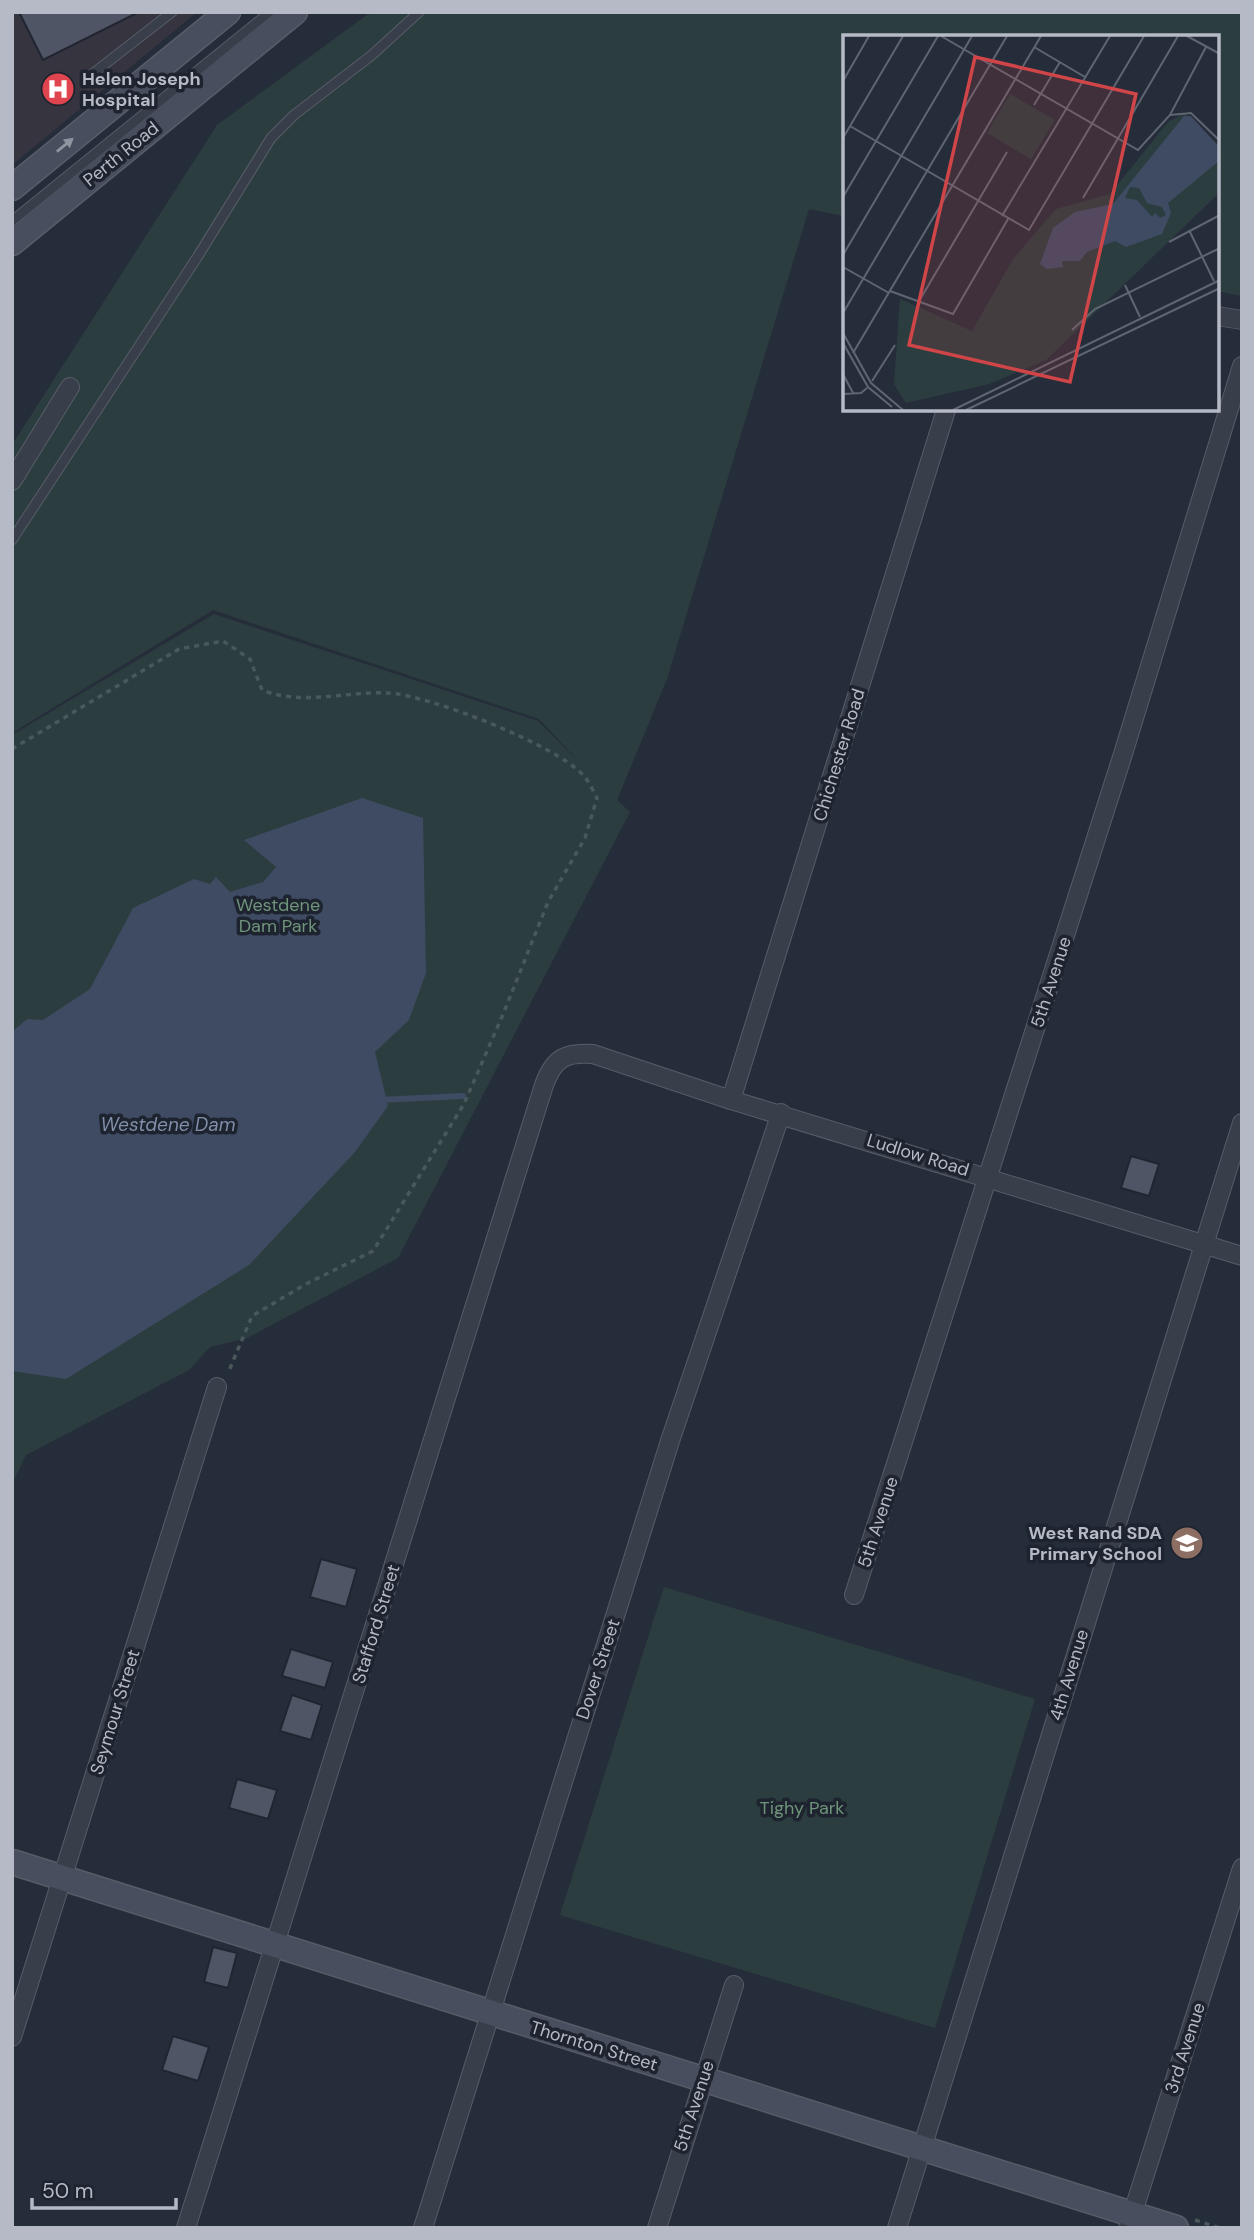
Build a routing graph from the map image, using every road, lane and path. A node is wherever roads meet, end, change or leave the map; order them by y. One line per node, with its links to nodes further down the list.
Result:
1 (172, 12): 6 (lane)
2 (228, 12): 7 (street, one-way to 2)
3 (270, 12): 8 (lane)
4 (295, 12): 9 (street, Perth Road)
5 (419, 12): 16 (lane)
6 (90, 75)
7 (12, 188)
8 (12, 221)
9 (12, 243)
10 (1219, 316): 11 (street)
11 (1242, 320)
12 (1242, 366): 22 (street, 5th Avenue)
13 (70, 387): 15 (street)
14 (946, 411): 19 (street, Chichester Road)
15 (12, 481)
16 (12, 540)
17 (12, 750): 25 (path)
18 (593, 1054): 19 (street, Ludlow Road); 30 (street, Stafford Street)
19 (731, 1100): 20 (street, Ludlow Road)
20 (781, 1113): 22 (street, Ludlow Road); 32 (street, Dover Street)
21 (1242, 1123): 23 (street, 4th Avenue)
22 (989, 1177): 23 (street, Ludlow Road); 26 (street, 5th Avenue)
23 (1203, 1244): 24 (street, Ludlow Road); 35 (street, 4th Avenue)
24 (1242, 1256)
25 (217, 1387): 29 (street, Seymour Street)
26 (854, 1595)
27 (12, 1862): 29 (street, Thornton Street)
28 (1242, 1868): 36 (street, 3rd Avenue)
29 (62, 1878): 30 (street, Thornton Street); 33 (street, Seymour Street)
30 (275, 1945): 32 (street, Thornton Street); 37 (street, Stafford Street)
31 (734, 1985): 34 (street, 5th Avenue)
32 (489, 2014): 34 (street, Thornton Street); 38 (street, Dover Street)
33 (12, 2037)
34 (701, 2080): 35 (street, Thornton Street); 39 (street, 5th Avenue)
35 (923, 2148): 36 (street, Thornton Street); 40 (street, 4th Avenue)
36 (1130, 2221): 41 (street, Thornton Street)
37 (186, 2228)
38 (424, 2228)
39 (657, 2228)
40 (897, 2228)
41 (1176, 2228)

